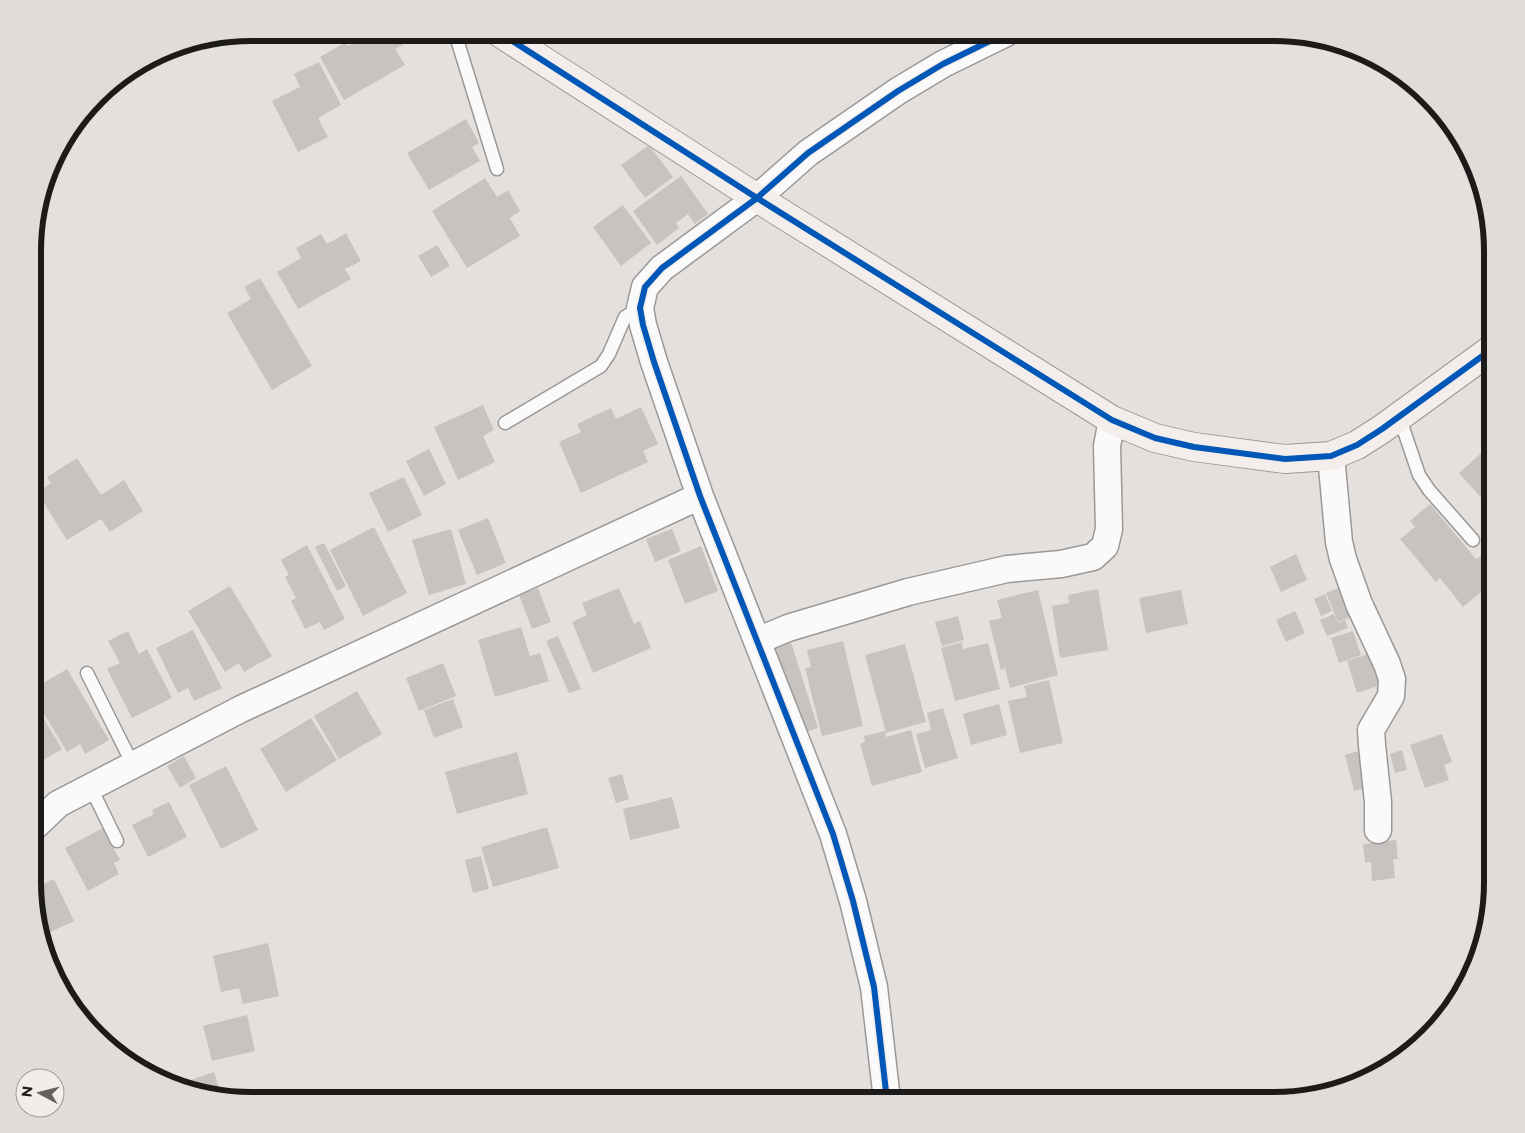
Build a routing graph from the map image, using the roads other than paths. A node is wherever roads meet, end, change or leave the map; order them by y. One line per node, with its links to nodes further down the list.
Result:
1 (457, 41): 4 (lane)
2 (512, 41): 5 (street)
3 (990, 41): 5 (street)
4 (497, 169)
5 (757, 198): 6 (street); 9 (street)
6 (640, 308): 10 (lane); 12 (street)
7 (1484, 358): 8 (street)
8 (1399, 416): 11 (street); 13 (lane)
9 (1112, 420): 11 (street); 14 (street)
10 (505, 423)
11 (1330, 456): 19 (street)
12 (700, 496): 14 (street); 16 (street)
13 (1473, 540)
14 (757, 641): 21 (street)
15 (87, 673): 16 (lane)
16 (133, 765): 17 (street)
17 (90, 788): 18 (street); 20 (lane)
18 (41, 820)
19 (1378, 830)
20 (117, 841)
21 (886, 1092)

